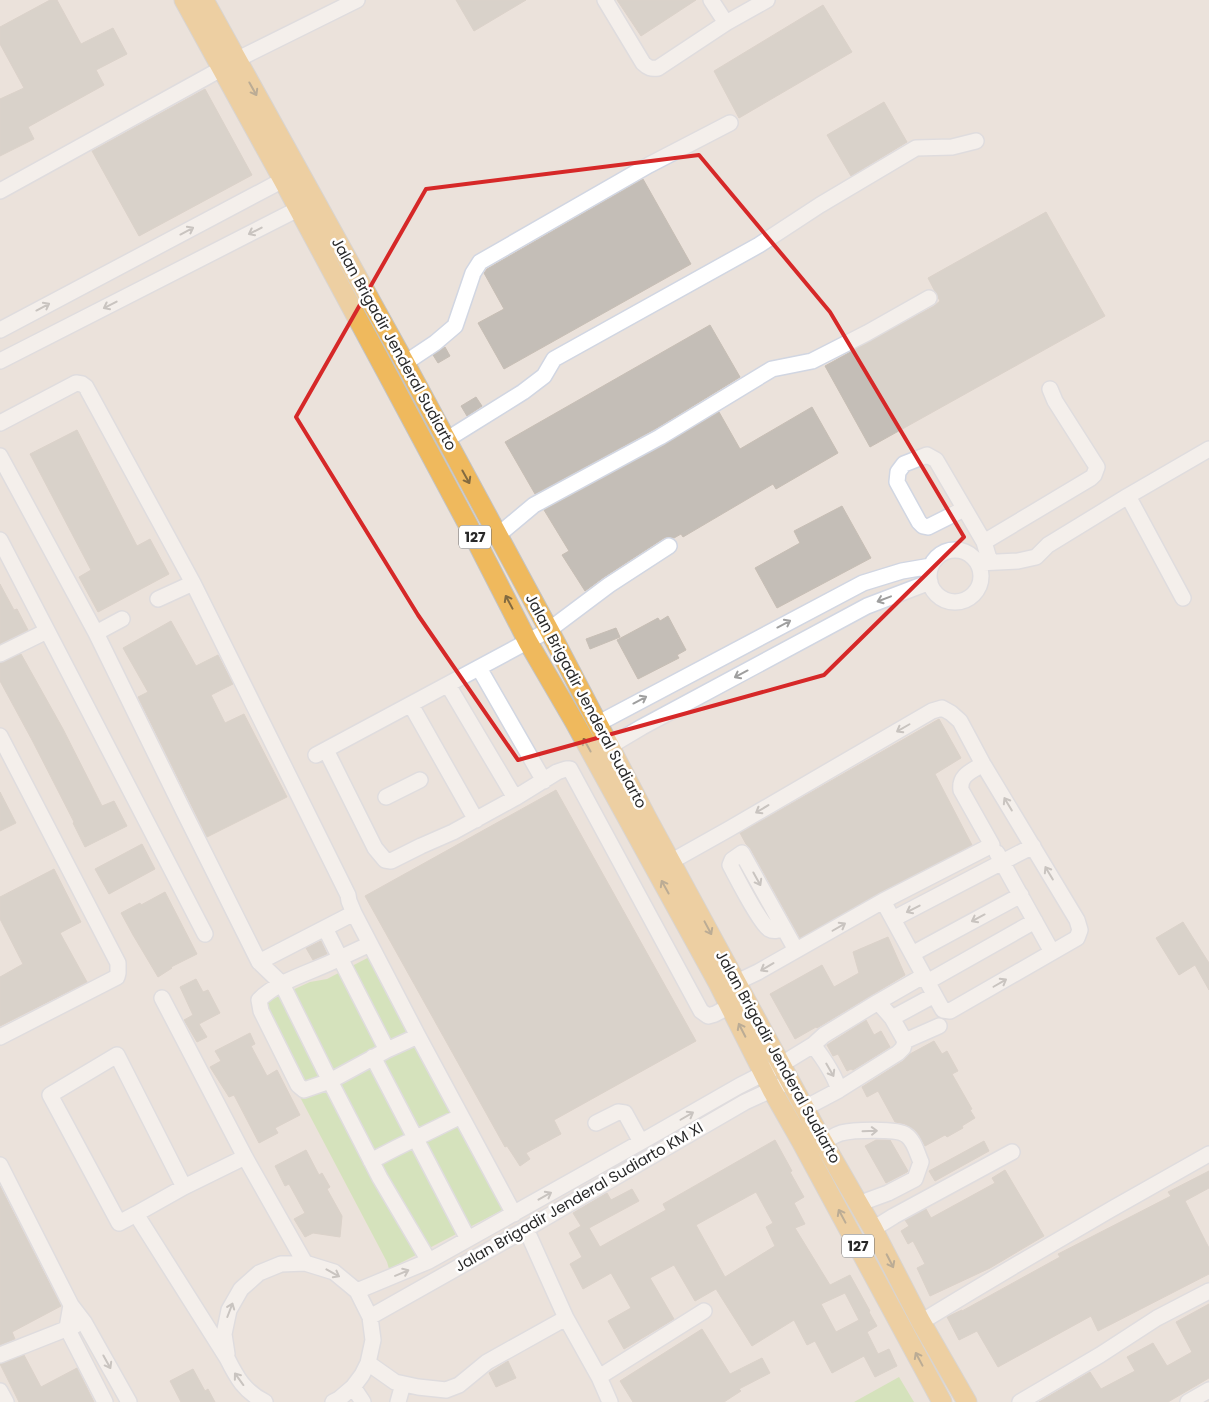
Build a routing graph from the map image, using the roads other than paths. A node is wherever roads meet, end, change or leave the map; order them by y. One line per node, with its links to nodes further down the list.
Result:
1 (184, 0): 8 (main road, Jalan Brigadir Jenderal Sudiarto / 127)
2 (204, 0): 8 (main road, Jalan Brigadir Jenderal Sudiarto / 127)
3 (357, 0): 8 (street)
4 (605, 0): 7 (street)
5 (711, 0): 7 (street)
6 (767, 0): 7 (street)
7 (726, 23)
8 (229, 64): 11 (main road, Jalan Brigadir Jenderal Sudiarto / 127); 12 (street); 17 (main road, Jalan Brigadir Jenderal Sudiarto / 127, one-way to 17)
9 (730, 123): 17 (street)
10 (976, 141): 20 (street)
11 (283, 180): 13 (main road, Jalan Brigadir Jenderal Sudiarto / 127); 15 (street, one-way to 11)
12 (0, 191)
13 (298, 209): 16 (street, one-way to 16); 39 (main road, Jalan Brigadir Jenderal Sudiarto / 127, one-way to 13)
14 (929, 298): 25 (street)
15 (0, 330)
16 (0, 361)
17 (405, 363): 20 (main road, Jalan Brigadir Jenderal Sudiarto / 127)
18 (1050, 389): 27 (street)
19 (0, 423): 32 (street)
20 (446, 440): 25 (main road, Jalan Brigadir Jenderal Sudiarto / 127, one-way to 25)
21 (1209, 449): 23 (street)
22 (0, 456): 38 (street)
23 (1128, 496): 29 (street); 33 (street)
24 (964, 509): 24 (street); 27 (street)
25 (498, 535): 36 (main road, Jalan Brigadir Jenderal Sudiarto / 127)
26 (0, 540): 37 (street)
27 (984, 542): 29 (street)
28 (669, 546): 36 (street)
29 (984, 563): 30 (street); 31 (street)
30 (931, 566): 31 (street); 44 (street, one-way to 30)
31 (930, 582): 46 (street, one-way to 46)
32 (193, 583): 34 (street); 60 (street)
33 (1183, 598)
34 (158, 599)
35 (122, 619): 38 (street)
36 (549, 630): 39 (street); 44 (main road, Jalan Brigadir Jenderal Sudiarto / 127)
37 (47, 631): 40 (street); 64 (street)
38 (96, 633): 70 (street)
39 (528, 642): 41 (street); 77 (main road, Jalan Brigadir Jenderal Sudiarto / 127, one-way to 39)
40 (0, 654)
41 (479, 668): 42 (street); 49 (street)
42 (448, 684): 43 (street); 51 (street)
43 (411, 705): 52 (street); 52 (street)
44 (597, 724): 46 (main road, Jalan Brigadir Jenderal Sudiarto / 127)
45 (0, 736): 81 (street)
46 (610, 746): 56 (main road, Jalan Brigadir Jenderal Sudiarto / 127)
47 (983, 764): 53 (street, one-way to 53); 54 (street); 55 (street, one-way to 47)
48 (420, 780): 50 (street)
49 (544, 780): 51 (street); 77 (street)
50 (386, 797)
51 (515, 798): 52 (street)
52 (476, 820)
53 (729, 829): 56 (street); 66 (street)
54 (992, 845): 57 (street); 59 (street)
55 (1033, 846): 57 (street); 67 (street, one-way to 55)
56 (672, 861): 72 (main road, Jalan Brigadir Jenderal Sudiarto / 127, one-way to 72)
57 (1002, 862): 58 (street); 61 (street, one-way to 61)
58 (1021, 895): 62 (street); 68 (street, one-way to 68)
59 (883, 901): 61 (street); 66 (street, one-way to 59)
60 (354, 913): 63 (street); 65 (street)
61 (893, 919): 68 (street)
62 (1035, 920): 67 (street); 71 (street, Jalan Brigadir Jenderal Sudiarto KM XI)
63 (325, 928): 69 (street); 70 (street)
64 (204, 934)
65 (370, 944): 69 (street); 80 (street)
66 (796, 950): 72 (street, one-way to 72)
67 (1052, 952): 71 (street, one-way to 67)
68 (912, 954): 71 (street)
69 (340, 958): 73 (street); 84 (street)
70 (259, 962): 73 (street)
71 (922, 980): 76 (street, Jalan Brigadir Jenderal Sudiarto KM XI)
72 (737, 982): 85 (main road, Jalan Brigadir Jenderal Sudiarto / 127)
73 (282, 984): 86 (street); 86 (street)
74 (162, 998): 97 (street)
75 (929, 998): 78 (street)
76 (878, 1002): 78 (street); 83 (street, Jalan Brigadir Jenderal Sudiarto KM XI)
77 (730, 1006): 87 (main road, Jalan Brigadir Jenderal Sudiarto / 127, one-way to 77)
78 (892, 1018): 82 (street)
79 (939, 1026): 82 (street)
80 (418, 1036): 84 (street); 90 (street)
81 (0, 1037)
82 (905, 1041): 88 (street)
83 (813, 1045): 85 (street, Jalan Brigadir Jenderal Sudiarto KM XI); 88 (street, one-way to 88)
84 (380, 1053): 86 (street); 92 (street)
85 (786, 1072): 87 (street, Jalan Brigadir Jenderal Sudiarto KM XI); 89 (main road, Jalan Brigadir Jenderal Sudiarto / 127)
86 (330, 1081): 98 (street)
87 (768, 1082): 93 (street, Jalan Brigadir Jenderal Sudiarto KM XI, one-way to 87); 104 (street, Jalan Brigadir Jenderal Sudiarto KM XI); 134 (main road, Jalan Brigadir Jenderal Sudiarto / 127, one-way to 87)
88 (839, 1090): 89 (street)
89 (805, 1108): 94 (main road, Jalan Brigadir Jenderal Sudiarto / 127)
90 (462, 1116): 92 (street); 103 (street)
91 (596, 1123): 93 (street)
92 (417, 1138): 98 (street); 106 (street)
93 (642, 1142): 103 (street, Jalan Brigadir Jenderal Sudiarto KM XI, one-way to 93)
94 (823, 1142): 101 (main road, Jalan Brigadir Jenderal Sudiarto / 127); 101 (street, one-way to 101)
95 (1012, 1152): 105 (street)
96 (1209, 1154): 116 (street)
97 (245, 1157): 100 (street); 108 (street)
98 (371, 1161): 107 (street)
99 (0, 1165): 111 (street)
100 (184, 1187): 102 (street); 102 (street)
101 (858, 1204): 105 (main road, Jalan Brigadir Jenderal Sudiarto / 127)
102 (136, 1214): 119 (street)
103 (514, 1214): 106 (street, Jalan Brigadir Jenderal Sudiarto KM XI)
104 (526, 1229): 113 (street, Jalan Brigadir Jenderal Sudiarto KM XI); 114 (street)
105 (873, 1229): 116 (main road, Jalan Brigadir Jenderal Sudiarto / 127, one-way to 116)
106 (468, 1239): 107 (street, Jalan Brigadir Jenderal Sudiarto KM XI)
107 (429, 1262): 109 (street, Jalan Brigadir Jenderal Sudiarto KM XI, one-way to 107)
108 (305, 1263): 109 (street, one-way to 109); 119 (street, one-way to 108)
109 (357, 1291): 113 (street)
110 (1209, 1291): 136 (street)
111 (71, 1305): 115 (street); 117 (street)
112 (704, 1311): 121 (street)
113 (370, 1317): 120 (street)
114 (566, 1318): 121 (street); 122 (street)
115 (84, 1322): 117 (street); 129 (street, one-way to 129)
116 (921, 1322): 135 (main road, Jalan Brigadir Jenderal Sudiarto / 127)
117 (67, 1328): 118 (street); 128 (street)
118 (0, 1355)
119 (227, 1358): 126 (street, one-way to 119)
120 (368, 1363): 122 (street); 123 (street)
121 (599, 1377): 133 (street)
122 (403, 1384): 132 (street)
123 (353, 1387): 130 (street); 131 (street)
124 (1209, 1390): 137 (street)
125 (0, 1391): 127 (street)
126 (259, 1400)
127 (6, 1402)
128 (105, 1402)
129 (129, 1402)
130 (333, 1402)
131 (363, 1402)
132 (398, 1402)
133 (610, 1402)
134 (942, 1402)
135 (967, 1402)
136 (1020, 1402)
137 (1188, 1402)

